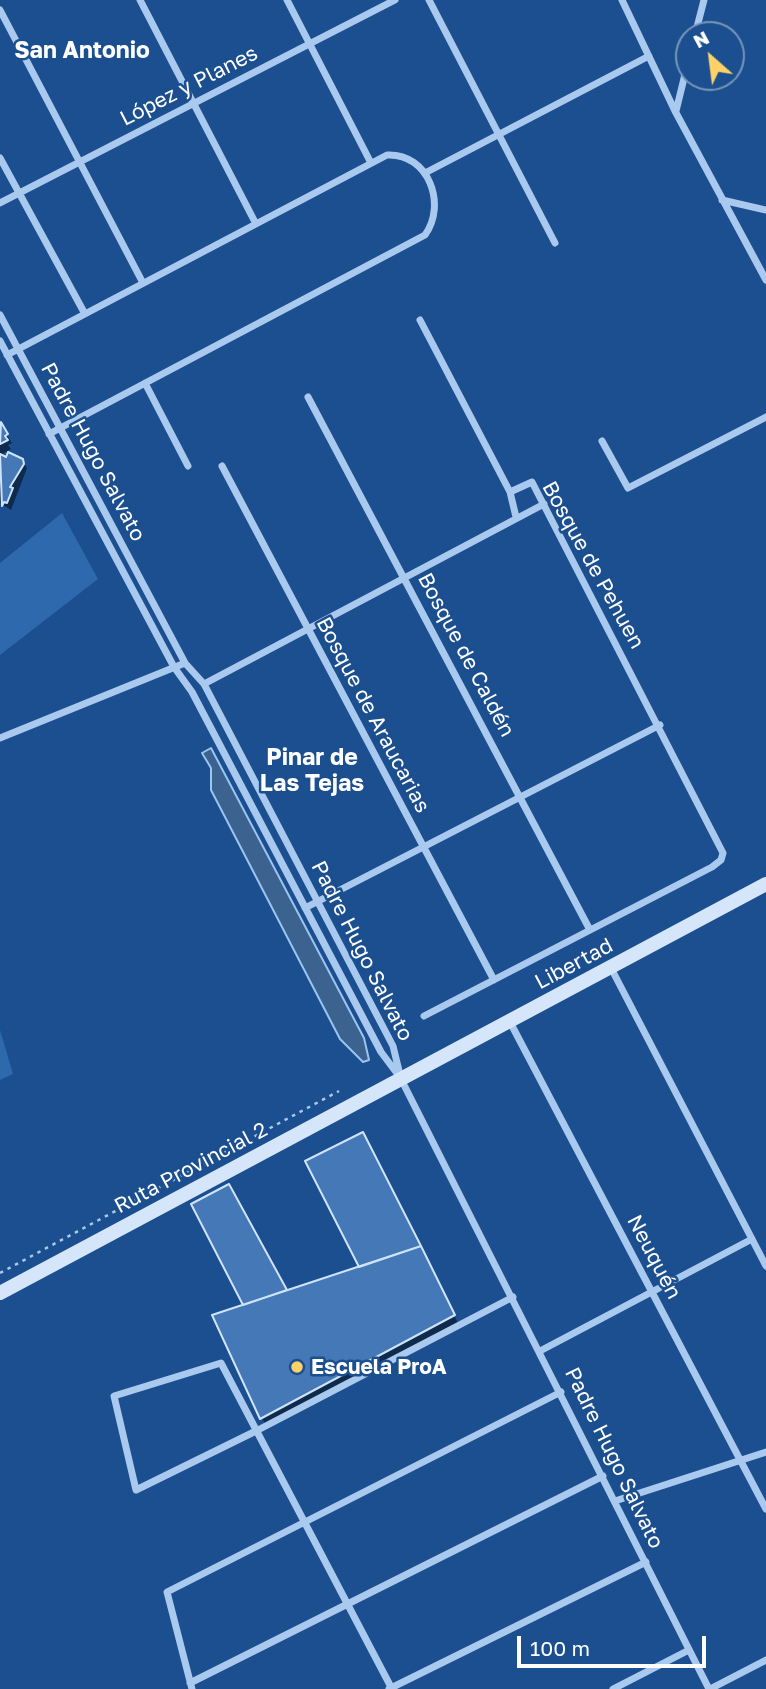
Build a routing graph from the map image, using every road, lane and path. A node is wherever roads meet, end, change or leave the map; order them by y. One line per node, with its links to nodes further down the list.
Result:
1 (140, 0): 12 (street)
2 (287, 0): 9 (street)
3 (395, 0): 9 (street, López y Planes)
4 (429, 0): 14 (street)
5 (622, 0): 10 (street)
6 (704, 0): 8 (street)
7 (0, 10): 16 (street)
8 (699, 21)
9 (310, 44): 12 (street, López y Planes); 17 (street)
10 (649, 56): 13 (street); 14 (street)
11 (681, 91): 13 (street)
12 (192, 104): 16 (street, López y Planes); 23 (street)
13 (676, 111): 20 (street)
14 (498, 134): 18 (street); 24 (street)
15 (0, 158): 19 (street)
16 (79, 162): 19 (street, López y Planes); 26 (street)
17 (371, 163): 18 (street); 23 (street)
18 (425, 173): 33 (street)
19 (18, 193): 21 (street, López y Planes); 27 (street)
20 (722, 200): 22 (street); 25 (street)
21 (0, 202)
22 (766, 210)
23 (256, 224): 26 (street)
24 (555, 243)
25 (766, 280)
26 (144, 283): 27 (street)
27 (85, 314): 31 (street)
28 (0, 315): 31 (street, Padre Hugo Salvato)
29 (420, 320): 41 (street, Bosque de Pehuen)
30 (0, 341): 32 (street, Padre Hugo Salvato)
31 (18, 349): 32 (street); 36 (street, Padre Hugo Salvato)
32 (7, 355): 37 (street, Padre Hugo Salvato)
33 (145, 383): 36 (street); 39 (street)
34 (308, 397): 44 (street, Bosque de Caldén)
35 (766, 416): 38 (street)
36 (60, 428): 37 (street); 46 (street, Padre Hugo Salvato)
37 (49, 434): 47 (street, Padre Hugo Salvato)
38 (602, 441)
39 (188, 466)
40 (222, 466): 45 (street, Bosque de Araucarias)
41 (510, 492): 42 (street, Bosque de Pehuen); 43 (street)
42 (544, 504): 43 (street); 49 (street, Bosque de Pehuen)
43 (516, 517): 44 (street)
44 (405, 577): 45 (street); 51 (street, Bosque de Caldén)
45 (308, 629): 48 (street); 52 (street, Bosque de Araucarias)
46 (186, 663): 47 (street); 48 (street, Padre Hugo Salvato)
47 (174, 667): 50 (street); 55 (street, Padre Hugo Salvato)
48 (204, 684): 54 (street, Padre Hugo Salvato)
49 (660, 725): 51 (street); 56 (street, Bosque de Pehuen)
50 (0, 738)
51 (521, 797): 52 (street); 56 (street, Bosque de Caldén)
52 (423, 847): 54 (street); 58 (street, Bosque de Araucarias)
53 (766, 884): 57 (main road, Libertad)
54 (318, 902): 55 (street); 61 (street, Padre Hugo Salvato)
55 (306, 908): 61 (street, Padre Hugo Salvato)
56 (590, 930): 58 (street)
57 (611, 968): 60 (main road, Libertad); 63 (street)
58 (494, 980): 59 (street)
59 (424, 1016)
60 (510, 1022): 61 (main road, Libertad); 66 (street, Neuquén)
61 (401, 1079): 67 (main road, Ruta Provincial 2); 68 (street, Padre Hugo Salvato)
62 (339, 1091): 65 (path)
63 (752, 1239): 64 (street); 66 (street)
64 (766, 1266)
65 (0, 1273)
66 (652, 1292): 69 (street); 73 (street, Neuquén)
67 (0, 1293)
68 (513, 1297): 69 (street, Padre Hugo Salvato); 71 (street)
69 (541, 1351): 70 (street, Padre Hugo Salvato)
70 (561, 1392): 74 (street, Padre Hugo Salvato); 77 (street)
71 (258, 1430): 71 (street); 77 (street)
72 (766, 1452): 73 (street)
73 (742, 1460): 75 (street); 76 (street, Neuquén)
74 (603, 1476): 75 (street, Padre Hugo Salvato); 79 (street)
75 (615, 1501): 78 (street, Padre Hugo Salvato)
76 (766, 1509)
77 (306, 1523): 79 (street); 82 (street)
78 (646, 1562): 80 (street, Padre Hugo Salvato); 83 (street)
79 (347, 1602): 82 (street); 83 (street)
80 (689, 1650): 84 (street); 85 (street, Padre Hugo Salvato)
81 (766, 1660): 85 (street)
82 (191, 1686)
83 (391, 1689)
84 (613, 1689)
85 (710, 1689)

